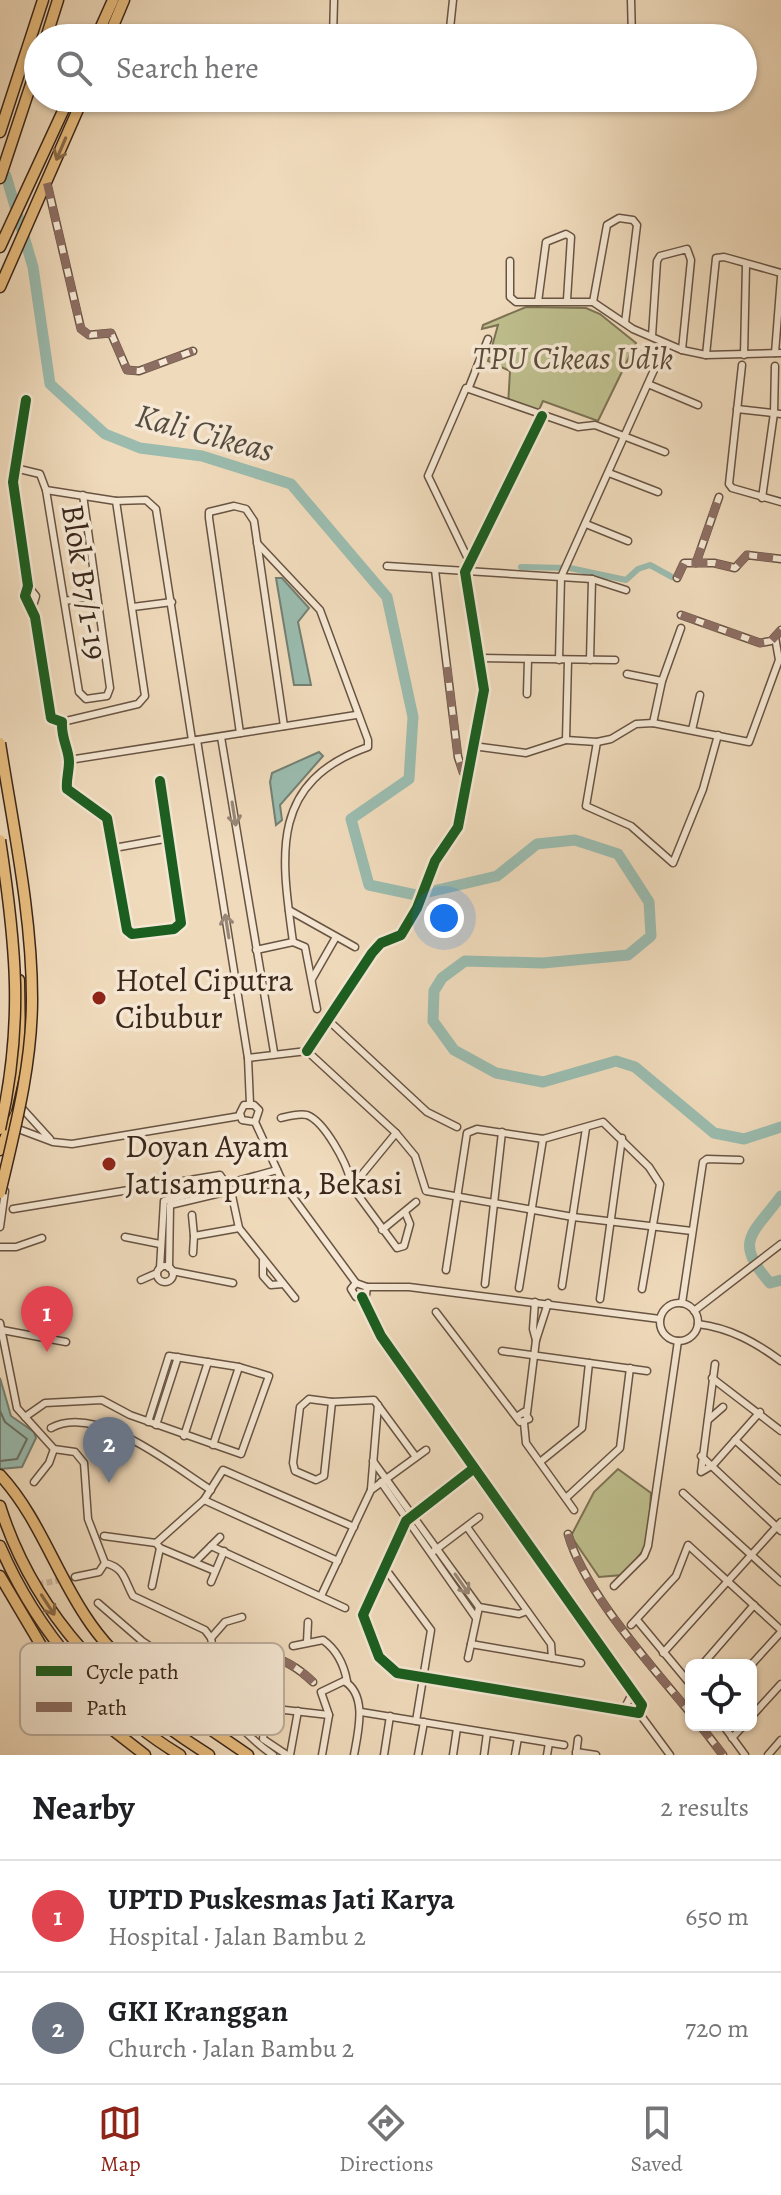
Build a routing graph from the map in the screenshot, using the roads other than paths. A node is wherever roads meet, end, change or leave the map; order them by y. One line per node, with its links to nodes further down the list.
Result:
1 (43, 0): 8 (highway)
2 (58, 0): 9 (highway)
3 (113, 0): 10 (highway)
4 (124, 0): 11 (highway)
5 (334, 0): 12 (street)
6 (453, 0): 13 (street)
7 (631, 0): 14 (street)
8 (35, 24)
9 (50, 24)
10 (102, 24)
11 (114, 24)
12 (333, 24)
13 (450, 24)
14 (632, 24)
15 (24, 57): 19 (highway)
16 (24, 105): 20 (highway)
17 (63, 112): 22 (highway)
18 (77, 112): 21 (highway, one-way to 21)
19 (0, 132)
20 (0, 178)
21 (47, 183): 26 (highway); 34 (street)
22 (0, 247)
23 (510, 261): 28 (street)
24 (746, 265): 25 (street); 36 (street); 37 (street)
25 (781, 275): 35 (street)
26 (0, 287)
27 (567, 300): 28 (street); 28 (street); 29 (street)
28 (538, 302)
29 (593, 302): 30 (street); 30 (street)
30 (625, 323): 31 (street)
31 (652, 336): 33 (street); 33 (street)
32 (488, 339): 42 (street)
33 (682, 350): 36 (street)
34 (193, 351)
35 (778, 353): 37 (street)
36 (706, 355): 37 (street)
37 (744, 355)
38 (658, 361): 41 (street)
39 (742, 365): 45 (street)
40 (775, 366): 46 (street)
41 (648, 384): 44 (street); 48 (street)
42 (469, 387): 47 (street); 63 (street)
43 (26, 400): 50 (street)
44 (698, 405)
45 (737, 409): 46 (street); 56 (street)
46 (777, 413): 56 (street)
47 (542, 416): 48 (street); 63 (street)
48 (626, 436): 49 (street); 51 (street)
49 (665, 452)
50 (15, 468): 52 (street, Blok B7/1-19); 91 (street)
51 (609, 473): 53 (street); 59 (street)
52 (46, 490): 54 (street); 73 (street, Blok B7/1-19)
53 (658, 492)
54 (83, 495): 57 (street); 72 (street)
55 (719, 497): 64 (street)
56 (762, 498): 58 (street)
57 (116, 501): 74 (street); 75 (street)
58 (781, 502)
59 (586, 524): 60 (street); 67 (street)
60 (628, 541)
61 (257, 543): 90 (street); 93 (street); 95 (street)
62 (781, 559): 64 (street)
63 (469, 561): 68 (street)
64 (696, 563): 69 (street)
65 (387, 566): 66 (street)
66 (435, 570): 68 (street); 105 (street)
67 (564, 571): 68 (street); 70 (street); 82 (street)
68 (465, 572): 80 (street)
69 (677, 578)
70 (592, 579): 71 (street); 84 (street)
71 (626, 590)
72 (97, 595): 73 (street); 73 (street, Blok B7/1-19)
73 (65, 601)
74 (172, 602): 75 (street); 99 (street)
75 (133, 607): 91 (street)
76 (681, 615): 79 (street)
77 (681, 628): 87 (street)
78 (781, 630): 79 (street)
79 (775, 637): 97 (street)
80 (481, 658): 81 (street); 103 (street)
81 (528, 659): 82 (street); 88 (street)
82 (559, 660): 83 (street)
83 (568, 660): 84 (street); 100 (street)
84 (590, 660): 85 (street)
85 (615, 660)
86 (627, 674): 87 (street)
87 (662, 681): 92 (street)
88 (527, 694)
89 (700, 695): 94 (street)
90 (356, 715): 93 (street); 111 (street)
91 (62, 722): 104 (street)
92 (653, 723): 94 (street); 101 (street)
93 (284, 726): 95 (street)
94 (692, 730): 97 (street)
95 (240, 733): 98 (street)
96 (0, 734): 125 (highway)
97 (718, 735): 101 (street)
98 (221, 737): 99 (street); 115 (street, one-way to 115)
99 (195, 740): 104 (street); 121 (street, one-way to 99)
100 (566, 740): 101 (street); 103 (street)
101 (597, 742)
102 (0, 743): 143 (highway, bridge)
103 (473, 746): 118 (street)
104 (69, 760): 109 (street)
105 (463, 772)
106 (160, 781): 107 (street)
107 (170, 838): 109 (street); 109 (street)
108 (0, 840): 129 (highway, bridge)
109 (114, 848)
110 (0, 850): 123 (highway)
111 (289, 910): 112 (street); 113 (street)
112 (336, 937): 114 (street); 116 (street)
113 (293, 942): 115 (street); 116 (street)
114 (355, 947)
115 (256, 950): 120 (street)
116 (312, 979): 117 (street)
117 (317, 1009)
118 (328, 1020): 119 (street); 130 (street)
119 (307, 1051): 120 (street); 133 (street)
120 (274, 1052): 121 (street)
121 (248, 1058): 124 (street)
122 (0, 1094): 123 (street)
123 (12, 1096): 129 (highway)
124 (250, 1104): 126 (street); 128 (street)
125 (20, 1106): 129 (highway); 136 (street)
126 (240, 1116): 128 (street); 136 (street)
127 (281, 1118): 140 (street)
128 (255, 1122): 139 (street)
129 (3, 1126): 136 (street); 137 (highway)
130 (457, 1127)
131 (586, 1128): 134 (street); 135 (street); 151 (street)
132 (502, 1132): 135 (street); 144 (street); 145 (street)
133 (396, 1133): 140 (street); 144 (street)
134 (622, 1138): 152 (street); 153 (street)
135 (543, 1139): 147 (street)
136 (53, 1142)
137 (1, 1147): 154 (street)
138 (740, 1160): 157 (street)
139 (277, 1170): 141 (street); 142 (street)
140 (355, 1183): 156 (street)
141 (284, 1185): 142 (street); 170 (street)
142 (230, 1188): 148 (street); 155 (street); 161 (street); 165 (street)
143 (0, 1193)
144 (456, 1197): 145 (street); 166 (street)
145 (493, 1201): 147 (street); 171 (street)
146 (416, 1202): 149 (street)
147 (532, 1207): 151 (street); 174 (street)
148 (13, 1209)
149 (405, 1212): 156 (street); 156 (street)
150 (192, 1215): 158 (street)
151 (573, 1217): 152 (street); 172 (street)
152 (611, 1221): 153 (street); 178 (street)
153 (654, 1225): 157 (street); 175 (street)
154 (0, 1227)
155 (239, 1228): 158 (street); 177 (street)
156 (382, 1230)
157 (692, 1231): 181 (street)
158 (194, 1236): 164 (street)
159 (125, 1237): 161 (street)
160 (42, 1238): 163 (street)
161 (160, 1244): 167 (street)
162 (781, 1244): 182 (street)
163 (0, 1247)
164 (193, 1253)
165 (170, 1269): 167 (street); 167 (street); 169 (street)
166 (446, 1270)
167 (158, 1271): 168 (street)
168 (141, 1280)
169 (233, 1283)
170 (356, 1283): 173 (street); 176 (street)
171 (485, 1284)
172 (562, 1286)
173 (367, 1287): 176 (street); 179 (street)
174 (519, 1288)
175 (642, 1289)
176 (362, 1297): 226 (street)
177 (295, 1298)
178 (600, 1299)
179 (535, 1302): 180 (street); 184 (street)
180 (548, 1303): 185 (street); 186 (street)
181 (682, 1303): 182 (street); 185 (street)
182 (694, 1311): 187 (street)
183 (436, 1312): 208 (street)
184 (533, 1318): 186 (street); 189 (street)
185 (660, 1319): 190 (street)
186 (545, 1320): 189 (street)
187 (698, 1324): 190 (street); 195 (street)
188 (1, 1327): 191 (street); 209 (street)
189 (536, 1340): 193 (street)
190 (678, 1341): 264 (street)
191 (66, 1342)
192 (502, 1351): 193 (street)
193 (535, 1356): 197 (street); 207 (street)
194 (178, 1357): 196 (street); 211 (street); 213 (street)
195 (781, 1361)
196 (208, 1362): 199 (street); 216 (street)
197 (589, 1363): 200 (street); 224 (street)
198 (715, 1364): 202 (street)
199 (239, 1367): 218 (street); 218 (street)
200 (630, 1368): 201 (street); 234 (street)
201 (647, 1371)
202 (712, 1378): 206 (street); 210 (street)
203 (332, 1402): 203 (street); 204 (street)
204 (378, 1405): 222 (street); 223 (street)
205 (723, 1407): 210 (street)
206 (760, 1412): 215 (street); 217 (street)
207 (527, 1413): 208 (street); 212 (street)
208 (518, 1416): 212 (street)
209 (25, 1417): 211 (street); 219 (street)
210 (707, 1421): 221 (street)
211 (148, 1422): 213 (street)
212 (524, 1423): 224 (street)
213 (156, 1425): 216 (street)
214 (51, 1428): 231 (street)
215 (781, 1431)
216 (184, 1436): 218 (street)
217 (735, 1440): 225 (street); 229 (street)
218 (213, 1445)
219 (54, 1449): 230 (street); 255 (street)
220 (426, 1450): 222 (street)
221 (701, 1456): 225 (street); 225 (street)
222 (416, 1457): 228 (street)
223 (373, 1461): 228 (street); 232 (street)
224 (540, 1462): 234 (street)
225 (713, 1465): 240 (street)
226 (473, 1469): 239 (street); 297 (street)
227 (3, 1479): 280 (highway)
228 (384, 1480): 232 (street); 239 (street)
229 (781, 1481)
230 (34, 1482)
231 (211, 1490): 235 (street); 241 (street)
232 (371, 1490): 241 (street)
233 (683, 1493): 252 (street)
234 (566, 1498): 237 (street)
235 (204, 1500): 247 (street); 253 (street)
236 (0, 1506): 279 (highway, one-way to 279)
237 (574, 1510)
238 (479, 1517): 242 (street)
239 (409, 1518): 249 (street); 251 (street); 256 (street)
240 (780, 1526): 252 (street)
241 (354, 1527): 253 (street)
242 (467, 1527): 249 (street); 270 (street)
243 (568, 1534): 298 (street)
244 (104, 1536): 247 (street)
245 (220, 1537): 248 (street)
246 (0, 1546): 278 (highway)
247 (158, 1546): 254 (street); 263 (street)
248 (211, 1546): 250 (street); 254 (street)
249 (437, 1549): 251 (street); 268 (street, one-way to 268)
250 (224, 1551): 257 (street); 265 (street)
251 (429, 1554): 272 (street)
252 (751, 1554): 260 (street); 262 (street)
253 (338, 1561): 265 (street)
254 (195, 1562): 257 (street)
255 (105, 1563): 259 (street); 275 (street)
256 (384, 1567): 292 (street); 292 (street)
257 (215, 1571): 261 (street)
258 (0, 1576): 277 (highway)
259 (75, 1577)
260 (727, 1581): 267 (street); 285 (street); 285 (street)
261 (211, 1582)
262 (781, 1582)
263 (152, 1586)
264 (614, 1586)
265 (321, 1596): 269 (street)
266 (98, 1603): 281 (street)
267 (754, 1605): 274 (street); 289 (street)
268 (479, 1607): 270 (street); 272 (street)
269 (345, 1608)
270 (527, 1611): 287 (street)
271 (242, 1617): 275 (street)
272 (476, 1618): 283 (street)
273 (308, 1622): 276 (street)
274 (781, 1631): 290 (street)
275 (211, 1638): 282 (street)
276 (307, 1642): 284 (street); 294 (street)
277 (40, 1643)
278 (59, 1643)
279 (75, 1643)
280 (106, 1643)
281 (145, 1643)
282 (211, 1643)
283 (471, 1644): 286 (street); 287 (street)
284 (293, 1646)
285 (663, 1653): 293 (street)
286 (468, 1658)
287 (552, 1658): 291 (street)
288 (284, 1659): 295 (street)
289 (707, 1659)
290 (756, 1659)
291 (581, 1663)
292 (422, 1677): 302 (street); 307 (street)
293 (685, 1677)
294 (347, 1681): 303 (street); 305 (street)
295 (313, 1682)
296 (781, 1684): 300 (street)
297 (633, 1692): 302 (street); 304 (street)
298 (685, 1706)
299 (284, 1709): 301 (street)
300 (757, 1710)
301 (298, 1711): 305 (street); 332 (street)
302 (623, 1711): 304 (street)
303 (361, 1712): 306 (street); 334 (street)
304 (639, 1713): 342 (street)
305 (329, 1715): 333 (street)
306 (390, 1716): 307 (street); 335 (street)
307 (416, 1721): 308 (street)
308 (424, 1722): 309 (street); 336 (street)
309 (457, 1728): 313 (street); 337 (street)
310 (705, 1731): 343 (street)
311 (727, 1731): 321 (street)
312 (738, 1731): 321 (street)
313 (487, 1733): 320 (street); 338 (street)
314 (119, 1735): 327 (highway)
315 (151, 1735): 328 (highway)
316 (180, 1735): 329 (highway, one-way to 329)
317 (221, 1735): 330 (highway)
318 (246, 1735): 331 (street)
319 (263, 1735): 332 (street)
320 (518, 1738): 324 (street); 339 (street)
321 (732, 1738): 344 (street)
322 (578, 1739): 326 (street)
323 (781, 1740): 345 (street)
324 (549, 1743): 325 (street); 340 (street)
325 (564, 1745)
326 (576, 1754): 341 (street)
327 (145, 1755)
328 (180, 1755)
329 (209, 1755)
330 (248, 1755)
331 (273, 1755)
332 (288, 1755)
333 (322, 1755)
334 (354, 1755)
335 (384, 1755)
336 (418, 1755)
337 (453, 1755)
338 (484, 1755)
339 (515, 1755)
340 (547, 1755)
341 (596, 1755)
342 (670, 1755)
343 (723, 1755)
344 (745, 1755)
345 (768, 1755)

